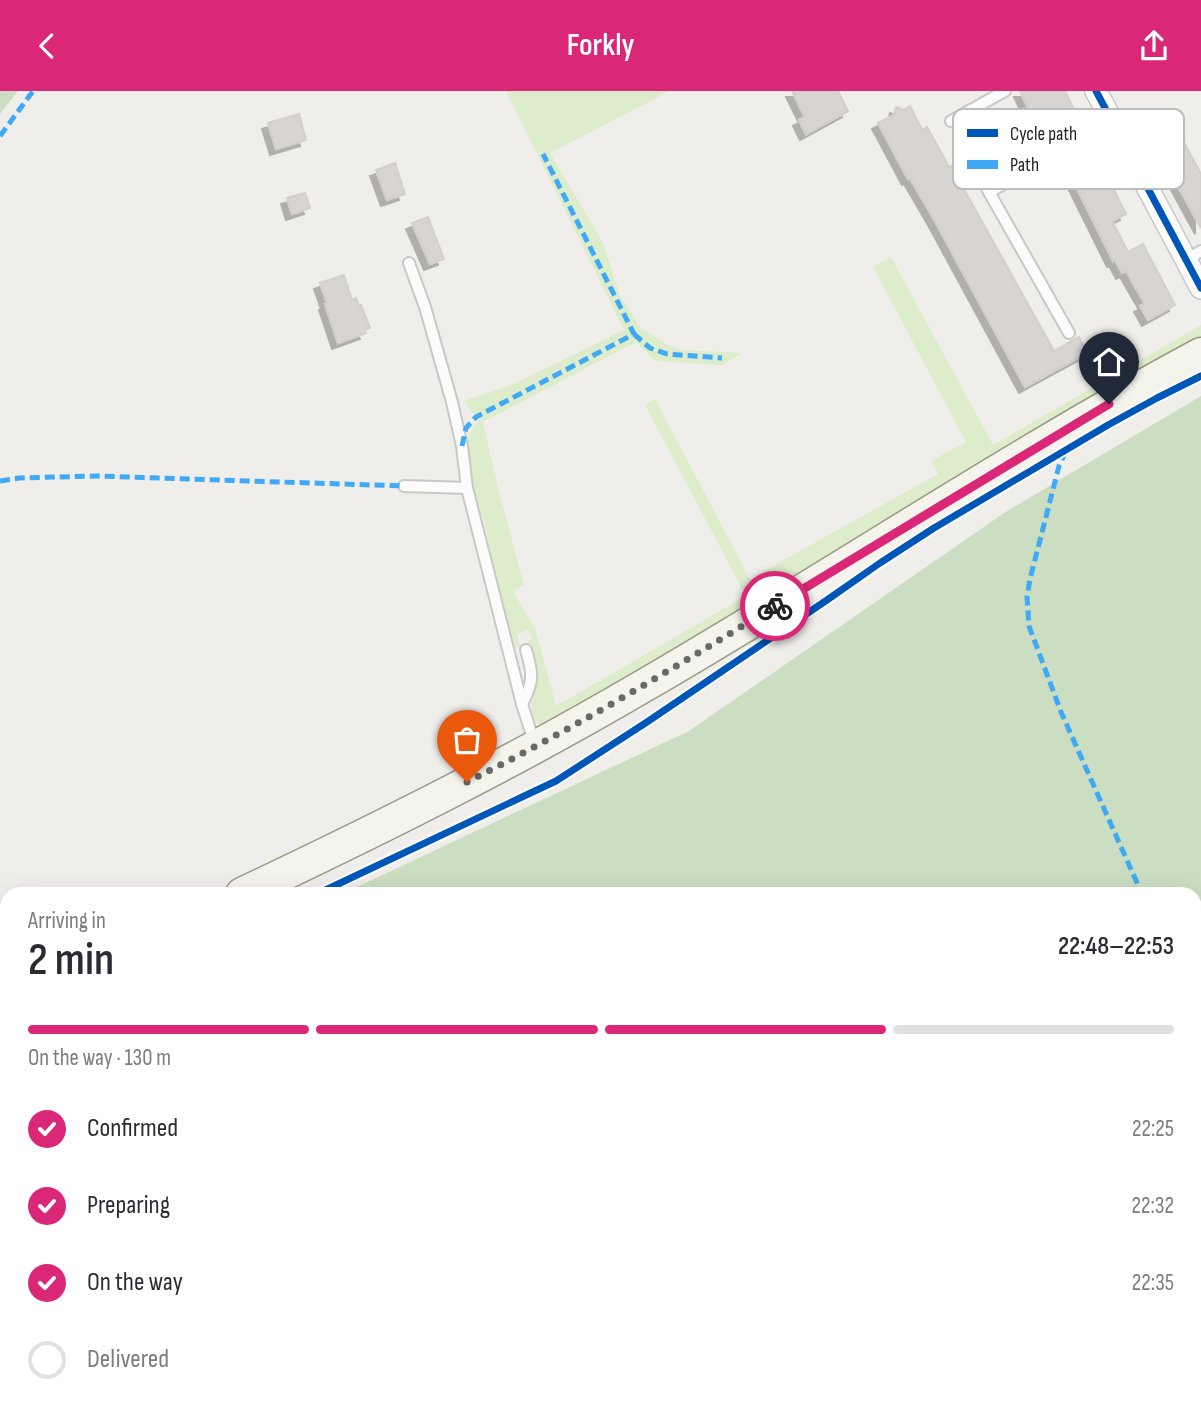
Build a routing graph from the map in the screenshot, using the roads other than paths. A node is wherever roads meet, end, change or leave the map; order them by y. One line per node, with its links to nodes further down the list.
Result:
1 (1005, 91): 3 (lane)
2 (1096, 91): 4 (street)
3 (973, 109)
4 (1105, 109)
5 (987, 189): 8 (lane)
6 (994, 189): 8 (lane)
7 (1152, 189): 9 (street)
8 (989, 192): 12 (lane)
9 (1193, 255): 11 (street)
10 (409, 263): 15 (lane)
11 (1201, 288)
12 (1069, 333)
13 (1201, 354): 18 (main road)
14 (404, 486): 15 (lane)
15 (467, 488): 17 (lane)
16 (526, 650): 17 (lane)
17 (523, 704): 18 (lane)
18 (536, 747): 19 (main road)
19 (257, 887)

